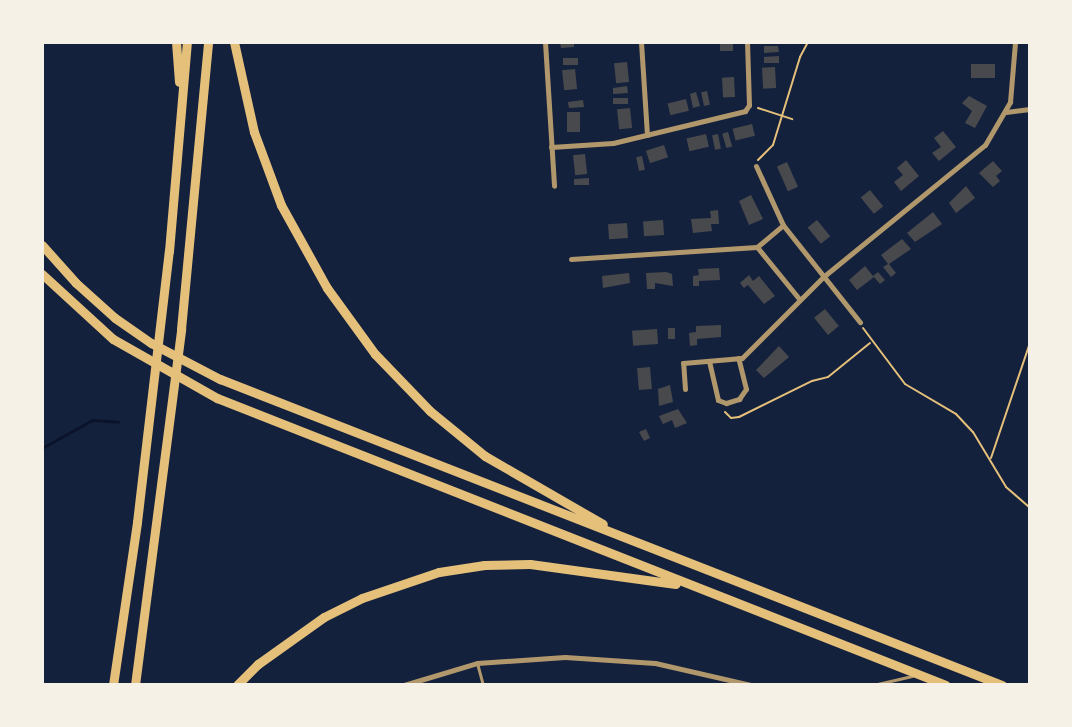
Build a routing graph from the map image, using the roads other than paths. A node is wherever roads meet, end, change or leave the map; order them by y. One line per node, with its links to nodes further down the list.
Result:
1 (176, 42): 10 (highway)
2 (187, 42): 10 (highway)
3 (208, 42): 35 (highway)
4 (234, 42): 27 (highway)
5 (545, 42): 13 (street)
6 (641, 42): 12 (street)
7 (747, 42): 12 (street)
8 (1015, 42): 11 (street)
9 (1030, 109): 11 (street)
10 (182, 112): 34 (highway)
11 (1006, 112): 21 (street)
12 (647, 135): 13 (street)
13 (551, 147): 15 (street)
14 (756, 166): 16 (street)
15 (554, 186)
16 (783, 225): 18 (street); 21 (street)
17 (42, 245): 27 (highway)
18 (757, 247): 19 (street); 22 (street)
19 (571, 259)
20 (42, 274): 28 (highway)
21 (823, 277): 22 (street); 23 (street)
22 (800, 300): 24 (street)
23 (860, 322)
24 (738, 358): 25 (street); 25 (street)
25 (709, 361): 26 (street)
26 (685, 389)
27 (645, 545): 29 (highway)
28 (695, 587): 30 (highway); 36 (highway)
29 (783, 599): 30 (lane); 42 (highway)
30 (776, 619): 32 (highway)
31 (477, 663): 33 (street); 37 (street); 38 (lane)
32 (920, 675): 40 (lane); 41 (highway)
33 (730, 682): 39 (street)
34 (113, 685)
35 (135, 685)
36 (237, 685)
37 (404, 685)
38 (483, 685)
39 (751, 685)
40 (873, 685)
41 (946, 685)
42 (1002, 685)

